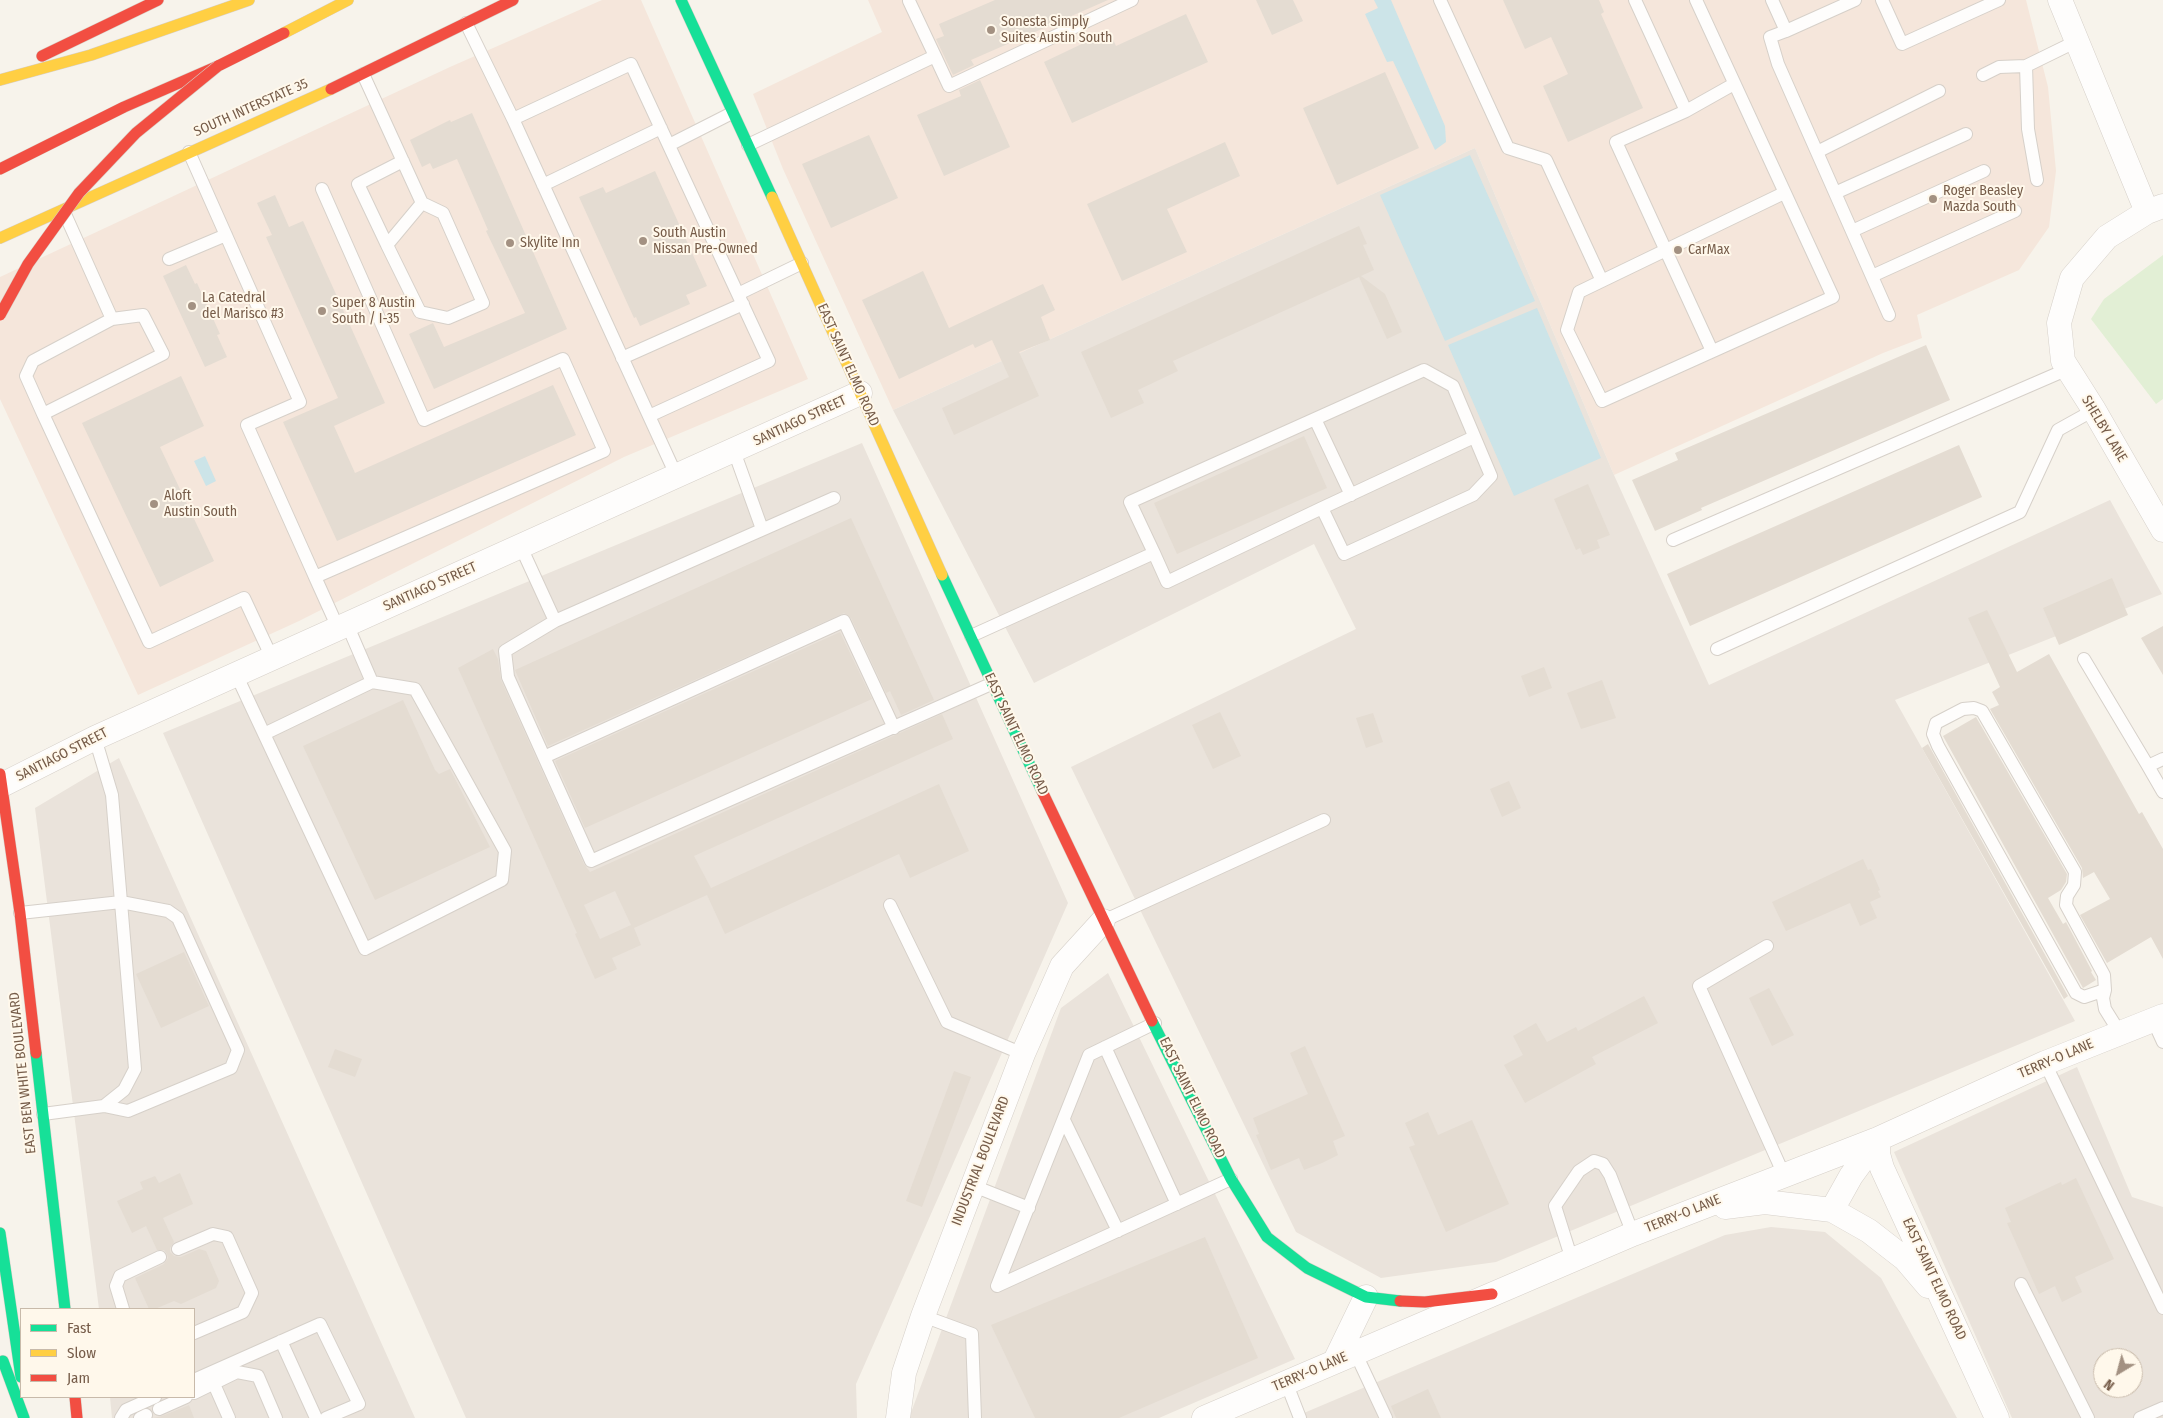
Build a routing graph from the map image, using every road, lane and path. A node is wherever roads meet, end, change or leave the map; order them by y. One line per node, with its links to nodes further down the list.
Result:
1 (158, 0): 24 (main road)
2 (248, 0): 25 (main road)
3 (348, 0): 20 (main road)
4 (513, 0): 16 (main road, SOUTH INTERSTATE 35)
5 (681, 0): 29 (main road, EAST SAINT ELMO ROAD)
6 (910, 0): 19 (lane)
7 (1132, 0): 19 (lane)
8 (1440, 0): 57 (lane)
9 (1635, 0): 28 (lane)
10 (1696, 0): 26 (lane)
11 (1772, 0): 17 (lane)
12 (1855, 0): 17 (lane)
13 (1882, 0): 14 (lane)
14 (1999, 0)
15 (2060, 0): 18 (street)
16 (466, 23): 22 (main road, SOUTH INTERSTATE 35); 30 (lane)
17 (1786, 31): 36 (lane)
18 (2077, 41): 21 (lane); 46 (street)
19 (935, 56): 34 (lane)
20 (218, 66): 38 (main road, bridge); 60 (main road, bridge)
21 (2026, 66): 23 (lane); 40 (lane)
22 (363, 74): 35 (main road, SOUTH INTERSTATE 35); 37 (lane)
23 (1983, 75)
24 (0, 76)
25 (0, 80)
26 (1734, 84): 28 (lane); 43 (lane)
27 (1939, 91): 36 (lane)
28 (1686, 111): 53 (lane)
29 (732, 113): 33 (lane); 34 (main road, EAST SAINT ELMO ROAD)
30 (513, 119): 31 (lane); 41 (lane)
31 (661, 128): 33 (lane); 41 (lane)
32 (1966, 134): 44 (lane)
33 (669, 145): 58 (lane)
34 (748, 145): 55 (main road, EAST SAINT ELMO ROAD)
35 (190, 152): 47 (main road, SOUTH INTERSTATE 35); 50 (lane)
36 (1817, 152): 44 (lane)
37 (403, 162): 45 (lane); 52 (lane)
38 (0, 169)
39 (1984, 171): 49 (lane)
40 (2037, 180)
41 (543, 185): 63 (lane)
42 (322, 189): 81 (lane)
43 (1784, 193): 53 (lane); 62 (lane)
44 (1835, 193): 49 (lane)
45 (422, 203): 52 (lane); 52 (lane)
46 (2155, 209): 64 (street, SHELBY LANE)
47 (63, 210): 51 (main road, SOUTH INTERSTATE 35); 61 (lane)
48 (2015, 211): 56 (lane)
49 (1852, 231): 56 (lane)
50 (226, 235): 54 (lane); 81 (lane)
51 (0, 238)
52 (387, 245)
53 (1665, 250): 57 (lane); 62 (lane)
54 (169, 259)
55 (802, 263): 58 (lane); 65 (main road, EAST SAINT ELMO ROAD)
56 (1872, 276): 59 (lane)
57 (1602, 281): 62 (lane)
58 (740, 299): 63 (lane); 68 (lane)
59 (1889, 314)
60 (0, 315)
61 (112, 319): 67 (lane); 67 (lane)
62 (1712, 351)
63 (622, 358): 68 (lane)
64 (2068, 369): 66 (street, SHELBY LANE); 78 (lane)
65 (860, 393): 71 (street, SANTIAGO STREET); 84 (main road, EAST SAINT ELMO ROAD)
66 (2094, 410): 77 (street, SHELBY LANE); 85 (lane)
67 (43, 414): 86 (lane)
68 (649, 416): 72 (lane)
69 (1315, 419): 70 (lane); 73 (lane); 80 (lane)
70 (1474, 437): 73 (lane); 75 (lane)
71 (734, 451): 72 (street, SANTIAGO STREET); 76 (lane)
72 (676, 477): 79 (street, SANTIAGO STREET)
73 (1351, 495): 75 (lane)
74 (834, 498): 76 (lane)
75 (1322, 508): 80 (lane)
76 (762, 529): 82 (lane)
77 (2163, 530)
78 (1673, 540)
79 (522, 547): 82 (lane); 83 (street, SANTIAGO STREET)
80 (1154, 552): 84 (lane)
81 (315, 577): 83 (lane)
82 (555, 621): 94 (lane)
83 (343, 626): 86 (street, SANTIAGO STREET); 89 (lane)
84 (971, 636): 90 (main road, EAST SAINT ELMO ROAD)
85 (1717, 649)
86 (272, 658): 88 (street, SANTIAGO STREET)
87 (2084, 659): 96 (lane)
88 (236, 674): 92 (lane); 93 (street, SANTIAGO STREET)
89 (372, 682): 92 (lane); 92 (lane)
90 (991, 684): 91 (lane); 103 (main road, EAST SAINT ELMO ROAD)
91 (894, 728): 94 (lane); 94 (lane)
92 (264, 734)
93 (95, 738): 97 (street, SANTIAGO STREET); 100 (lane)
94 (544, 757)
95 (2163, 759): 96 (lane)
96 (2148, 766): 98 (lane)
97 (1, 779): 102 (main road, EAST BEN WHITE BOULEVARD)
98 (2163, 792)
99 (1324, 820): 103 (lane)
100 (121, 902): 102 (lane); 113 (lane); 113 (lane)
101 (890, 905): 111 (lane)
102 (20, 914): 114 (main road, EAST BEN WHITE BOULEVARD)
103 (1103, 921): 107 (main road, EAST SAINT ELMO ROAD); 111 (street, INDUSTRIAL BOULEVARD)
104 (1767, 946): 117 (lane)
105 (2106, 990): 105 (lane); 108 (lane)
106 (2158, 1018): 108 (street, TERRY-O LANE); 109 (lane)
107 (1155, 1023): 110 (lane); 118 (main road, EAST SAINT ELMO ROAD)
108 (2120, 1033): 112 (street, TERRY-O LANE)
109 (2163, 1042)
110 (1105, 1048): 115 (lane); 120 (lane)
111 (1023, 1054): 119 (street, INDUSTRIAL BOULEVARD)
112 (2045, 1063): 116 (street, TERRY-O LANE); 136 (lane)
113 (104, 1106): 114 (lane)
114 (43, 1114): 133 (main road, EAST BEN WHITE BOULEVARD)
115 (1064, 1120): 121 (lane); 124 (lane)
116 (1878, 1139): 117 (street, TERRY-O LANE); 122 (street); 135 (street, EAST SAINT ELMO ROAD)
117 (1784, 1174): 123 (street, TERRY-O LANE)
118 (1231, 1179): 120 (lane); 132 (main road, EAST SAINT ELMO ROAD)
119 (971, 1185): 121 (lane); 137 (street, INDUSTRIAL BOULEVARD)
120 (1177, 1204): 124 (lane)
121 (1029, 1208): 124 (lane)
122 (1832, 1210): 123 (street); 135 (street)
123 (1689, 1212): 126 (street, TERRY-O LANE)
124 (1118, 1231)
125 (0, 1233): 142 (main road)
126 (1633, 1234): 129 (street, TERRY-O LANE); 129 (lane)
127 (178, 1249): 138 (lane)
128 (160, 1257): 134 (lane)
129 (1572, 1260): 131 (street, TERRY-O LANE)
130 (2021, 1284): 167 (lane)
131 (1492, 1294): 132 (main road, EAST SAINT ELMO ROAD); 141 (street, TERRY-O LANE)
132 (1366, 1297): 141 (street)
133 (66, 1308)
134 (123, 1308)
135 (1947, 1308): 166 (street, EAST SAINT ELMO ROAD)
136 (2163, 1308)
137 (923, 1316): 161 (street, INDUSTRIAL BOULEVARD); 162 (lane)
138 (195, 1333)
139 (281, 1341): 143 (lane); 159 (lane); 160 (lane)
140 (0, 1354): 153 (main road)
141 (1346, 1357): 144 (street, TERRY-O LANE); 165 (lane)
142 (20, 1370)
143 (195, 1380)
144 (1286, 1382): 163 (street, TERRY-O LANE); 164 (lane)
145 (214, 1384): 146 (lane); 157 (lane); 158 (lane)
146 (195, 1393)
147 (25, 1398): 154 (main road)
148 (75, 1398): 155 (main road)
149 (153, 1398): 156 (lane)
150 (184, 1398): 152 (lane)
151 (2163, 1408): 168 (lane)
152 (159, 1409)
153 (24, 1418)
154 (28, 1418)
155 (77, 1418)
156 (121, 1418)
157 (229, 1418)
158 (276, 1418)
159 (316, 1418)
160 (326, 1418)
161 (898, 1418)
162 (975, 1418)
163 (1204, 1418)
164 (1300, 1418)
165 (1386, 1418)
166 (1998, 1418)
167 (2088, 1418)
168 (2140, 1418)

